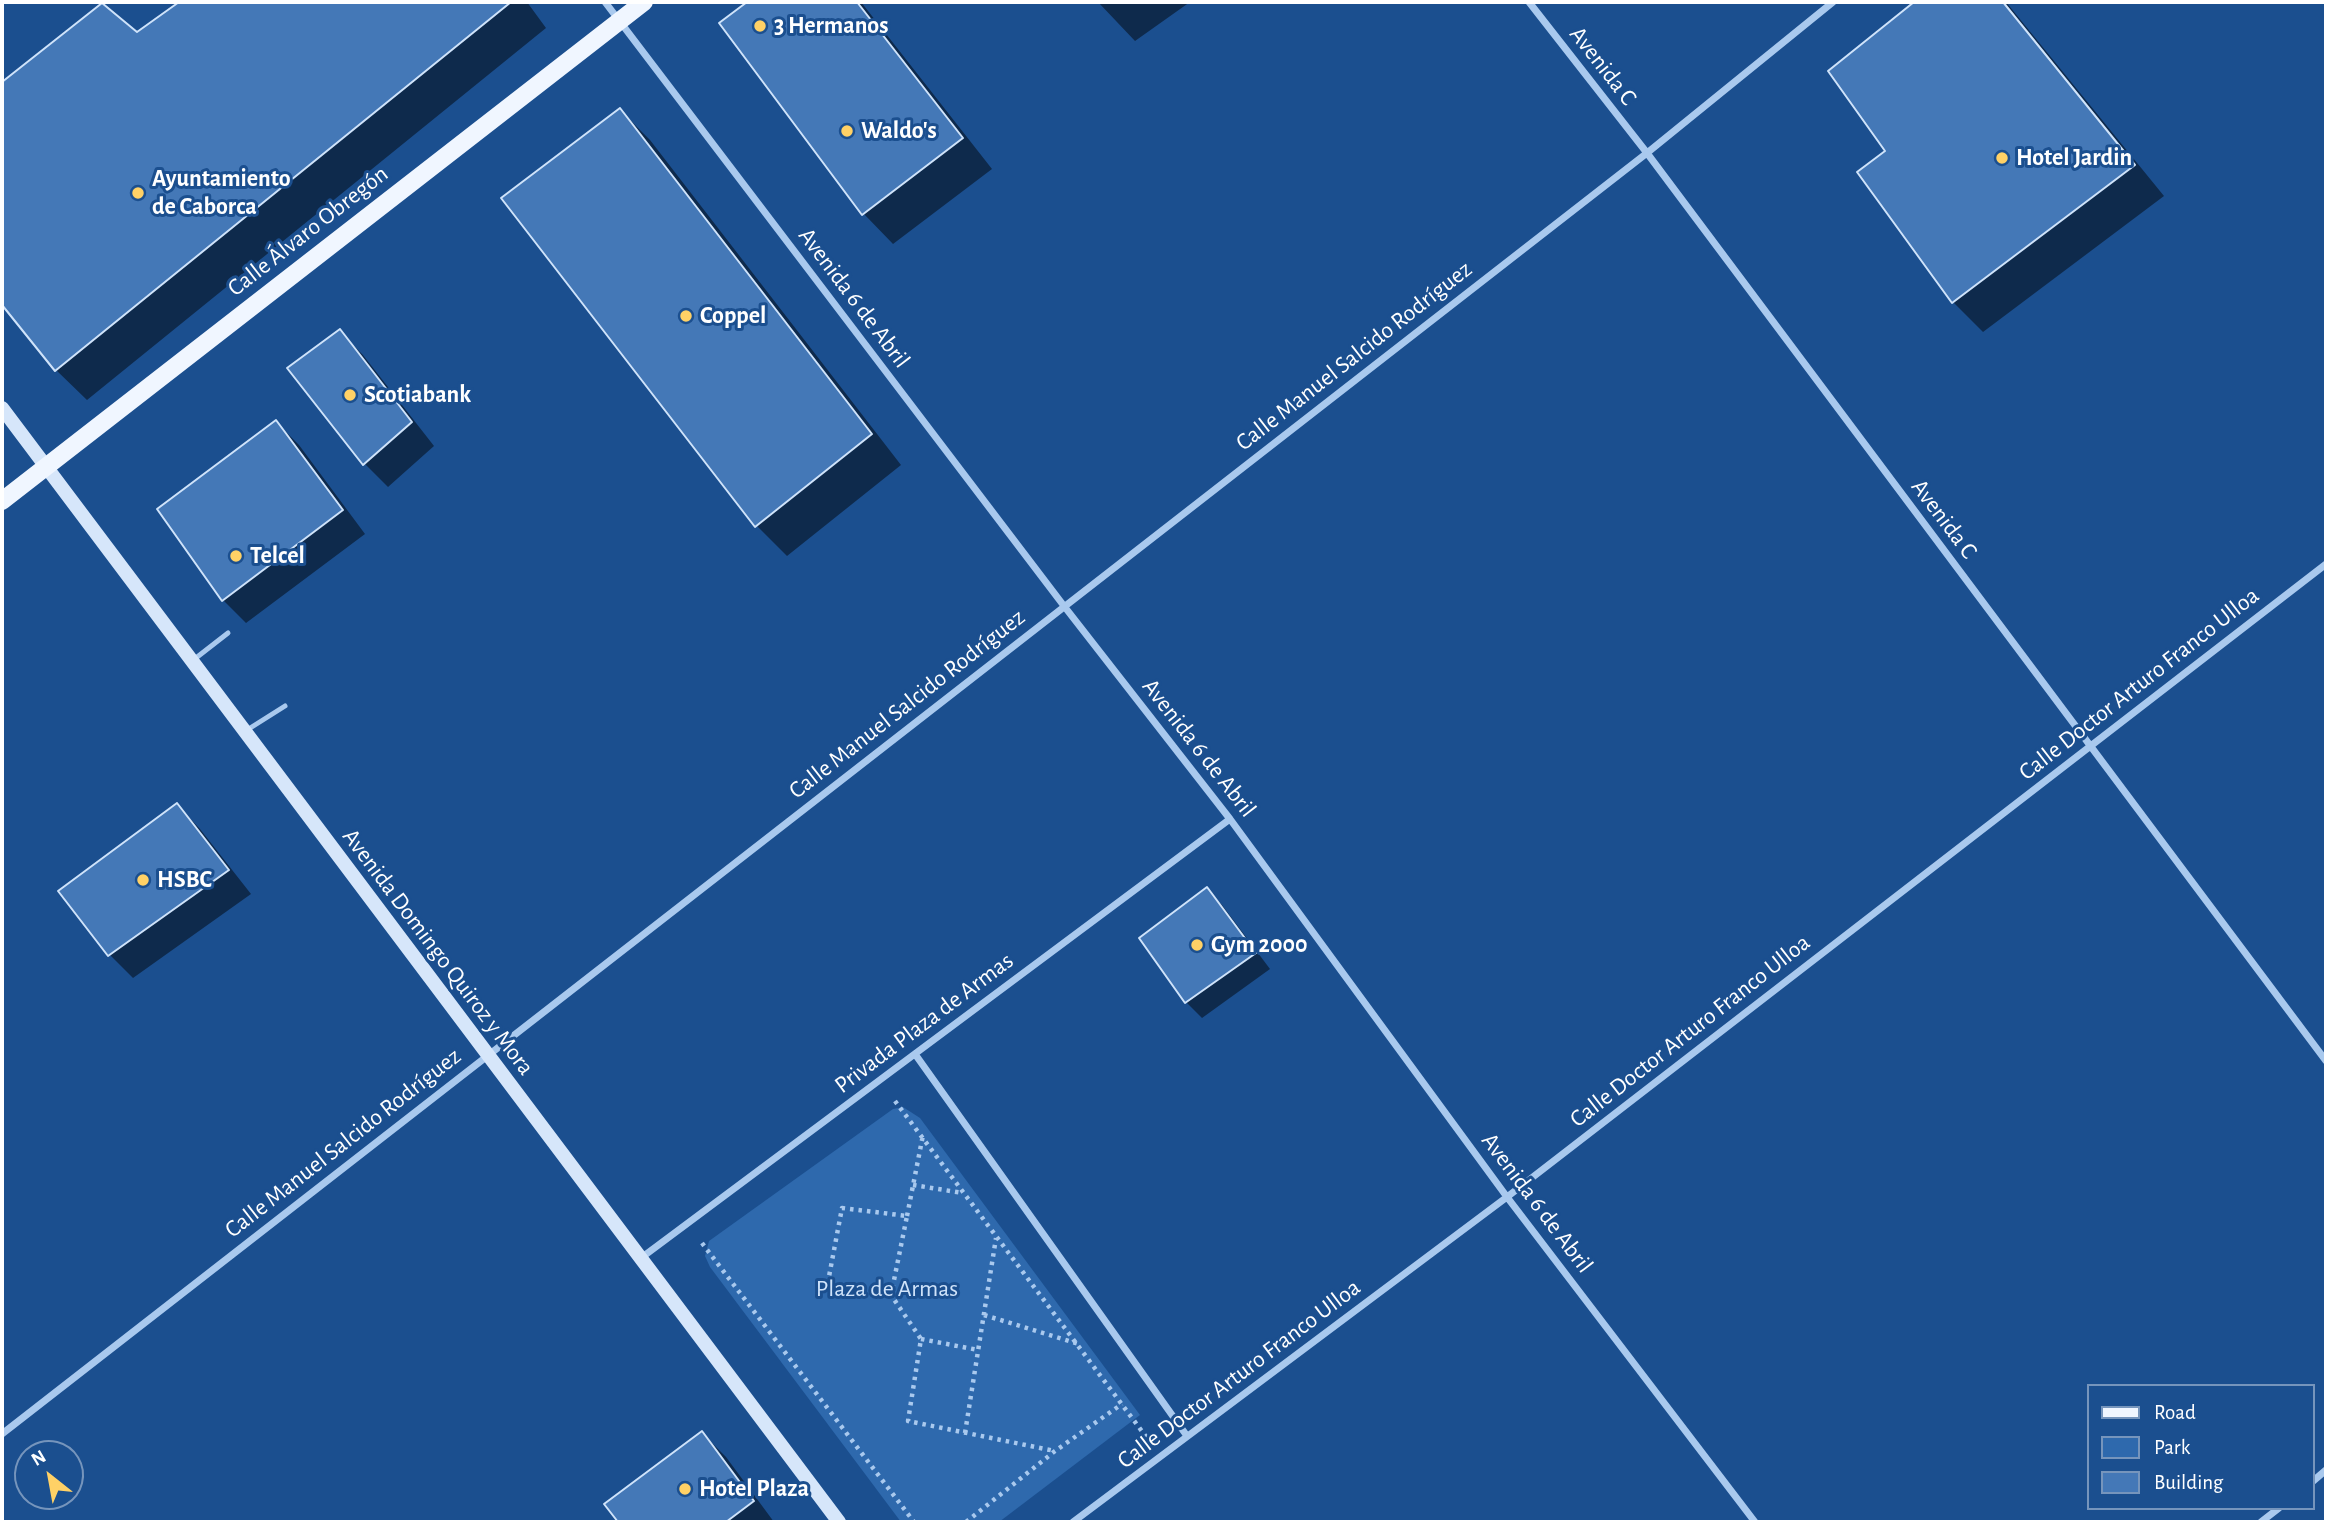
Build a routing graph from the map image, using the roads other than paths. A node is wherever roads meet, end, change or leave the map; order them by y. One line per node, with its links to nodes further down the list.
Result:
1 (605, 2): 5 (street, Avenida 6 de Abril)
2 (644, 2): 5 (main road, Calle Álvaro Obregón)
3 (1529, 2): 6 (street, Avenida C)
4 (1833, 2): 6 (street, Calle Manuel Salcido Rodríguez)
5 (620, 21): 8 (main road, Calle Álvaro Obregón); 11 (street, Avenida 6 de Abril)
6 (1647, 153): 11 (street, Calle Manuel Salcido Rodríguez); 16 (street, Avenida C)
7 (2, 408): 8 (street, Avenida Domingo Quiroz y Mora)
8 (45, 466): 9 (main road, Calle Álvaro Obregón); 13 (street, Avenida Domingo Quiroz y Mora)
9 (2, 500)
10 (2326, 564): 16 (street, Calle Doctor Arturo Franco Ulloa)
11 (1064, 606): 17 (street, Avenida 6 de Abril); 19 (street, Calle Manuel Salcido Rodríguez)
12 (228, 633): 13 (lane)
13 (192, 661): 15 (street, Avenida Domingo Quiroz y Mora)
14 (285, 706): 15 (lane)
15 (244, 732): 19 (street, Avenida Domingo Quiroz y Mora)
16 (2090, 746): 20 (street, Avenida C); 21 (street, Calle Doctor Arturo Franco Ulloa)
17 (1230, 819): 18 (street, Privada Plaza de Armas); 21 (street, Avenida 6 de Abril)
18 (915, 1054): 22 (street, Privada Plaza de Armas); 24 (street)
19 (487, 1055): 22 (street, Avenida Domingo Quiroz y Mora); 23 (street, Calle Manuel Salcido Rodríguez)
20 (2326, 1061)
21 (1507, 1197): 24 (street, Calle Doctor Arturo Franco Ulloa); 28 (street, Avenida 6 de Abril)
22 (640, 1259): 26 (street, Avenida Domingo Quiroz y Mora)
23 (2, 1434)
24 (1187, 1436): 27 (street, Calle Doctor Arturo Franco Ulloa)
25 (2277, 1510): 29 (street)
26 (838, 1522)
27 (1073, 1522)
28 (1755, 1522)
29 (2262, 1522)

